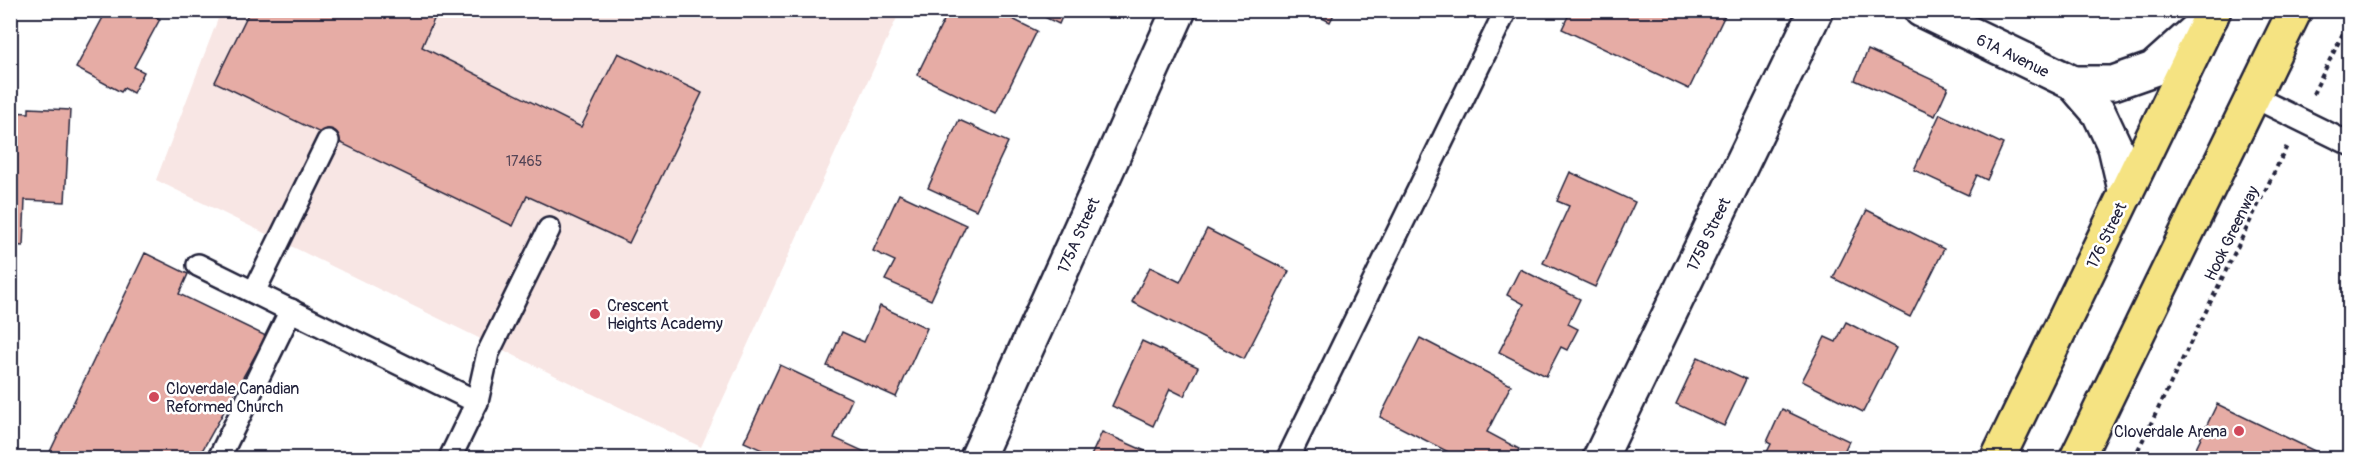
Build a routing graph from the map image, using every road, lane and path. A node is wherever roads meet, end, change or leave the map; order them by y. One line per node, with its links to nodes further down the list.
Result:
1 (1179, 10): 21 (street, 175A Street)
2 (1506, 10): 22 (lane)
3 (1816, 10): 23 (street, 175B Street)
4 (1921, 10): 8 (street, 61A Avenue)
5 (2295, 10): 9 (highway)
6 (2212, 14): 8 (street, 61A Avenue); 13 (highway, 176 Street)
7 (2349, 19): 10 (path, Hook Greenway)
8 (2073, 83): 13 (street, 61A Avenue)
9 (2253, 97): 10 (lane); 25 (highway)
10 (2300, 119): 12 (lane); 26 (path, Hook Greenway)
11 (328, 141): 16 (lane)
12 (2349, 144)
13 (2126, 194): 24 (highway, 176 Street)
14 (549, 229): 18 (lane)
15 (198, 265): 16 (lane)
16 (254, 292): 17 (lane)
17 (291, 310): 18 (lane); 19 (lane)
18 (477, 402): 20 (lane)
19 (219, 459)
20 (450, 459)
21 (977, 459)
22 (1288, 459)
23 (1600, 459)
24 (1998, 459)
25 (2078, 459)
26 (2134, 459)

